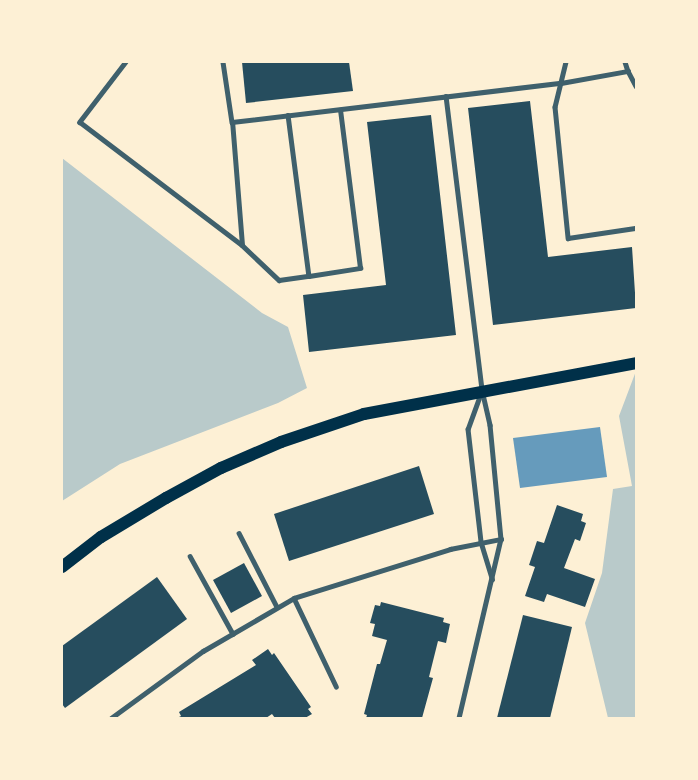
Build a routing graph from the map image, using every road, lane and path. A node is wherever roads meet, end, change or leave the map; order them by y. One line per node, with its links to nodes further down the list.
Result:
1 (126, 62): 13 (lane)
2 (223, 62): 11 (lane)
3 (566, 62): 6 (lane)
4 (626, 62): 5 (lane)
5 (628, 71): 6 (lane); 7 (lane)
6 (561, 83): 8 (lane); 12 (lane)
7 (636, 86)
8 (446, 96): 9 (lane); 16 (lane)
9 (340, 110): 10 (lane); 14 (lane)
10 (288, 115): 11 (lane); 14 (lane)
11 (232, 122): 13 (lane)
12 (636, 228)
13 (242, 245): 14 (lane)
14 (309, 276)
15 (636, 363): 16 (main road)
16 (482, 390): 18 (lane); 19 (lane); 21 (main road)
17 (238, 533): 24 (lane)
18 (501, 539): 19 (lane); 22 (lane)
19 (481, 542): 22 (lane); 23 (lane)
20 (190, 556): 25 (lane)
21 (62, 567)
22 (493, 582): 28 (lane)
23 (294, 598): 24 (lane); 26 (lane)
24 (277, 607): 25 (lane)
25 (233, 634): 27 (lane)
26 (336, 686)
27 (111, 718)
28 (459, 718)

